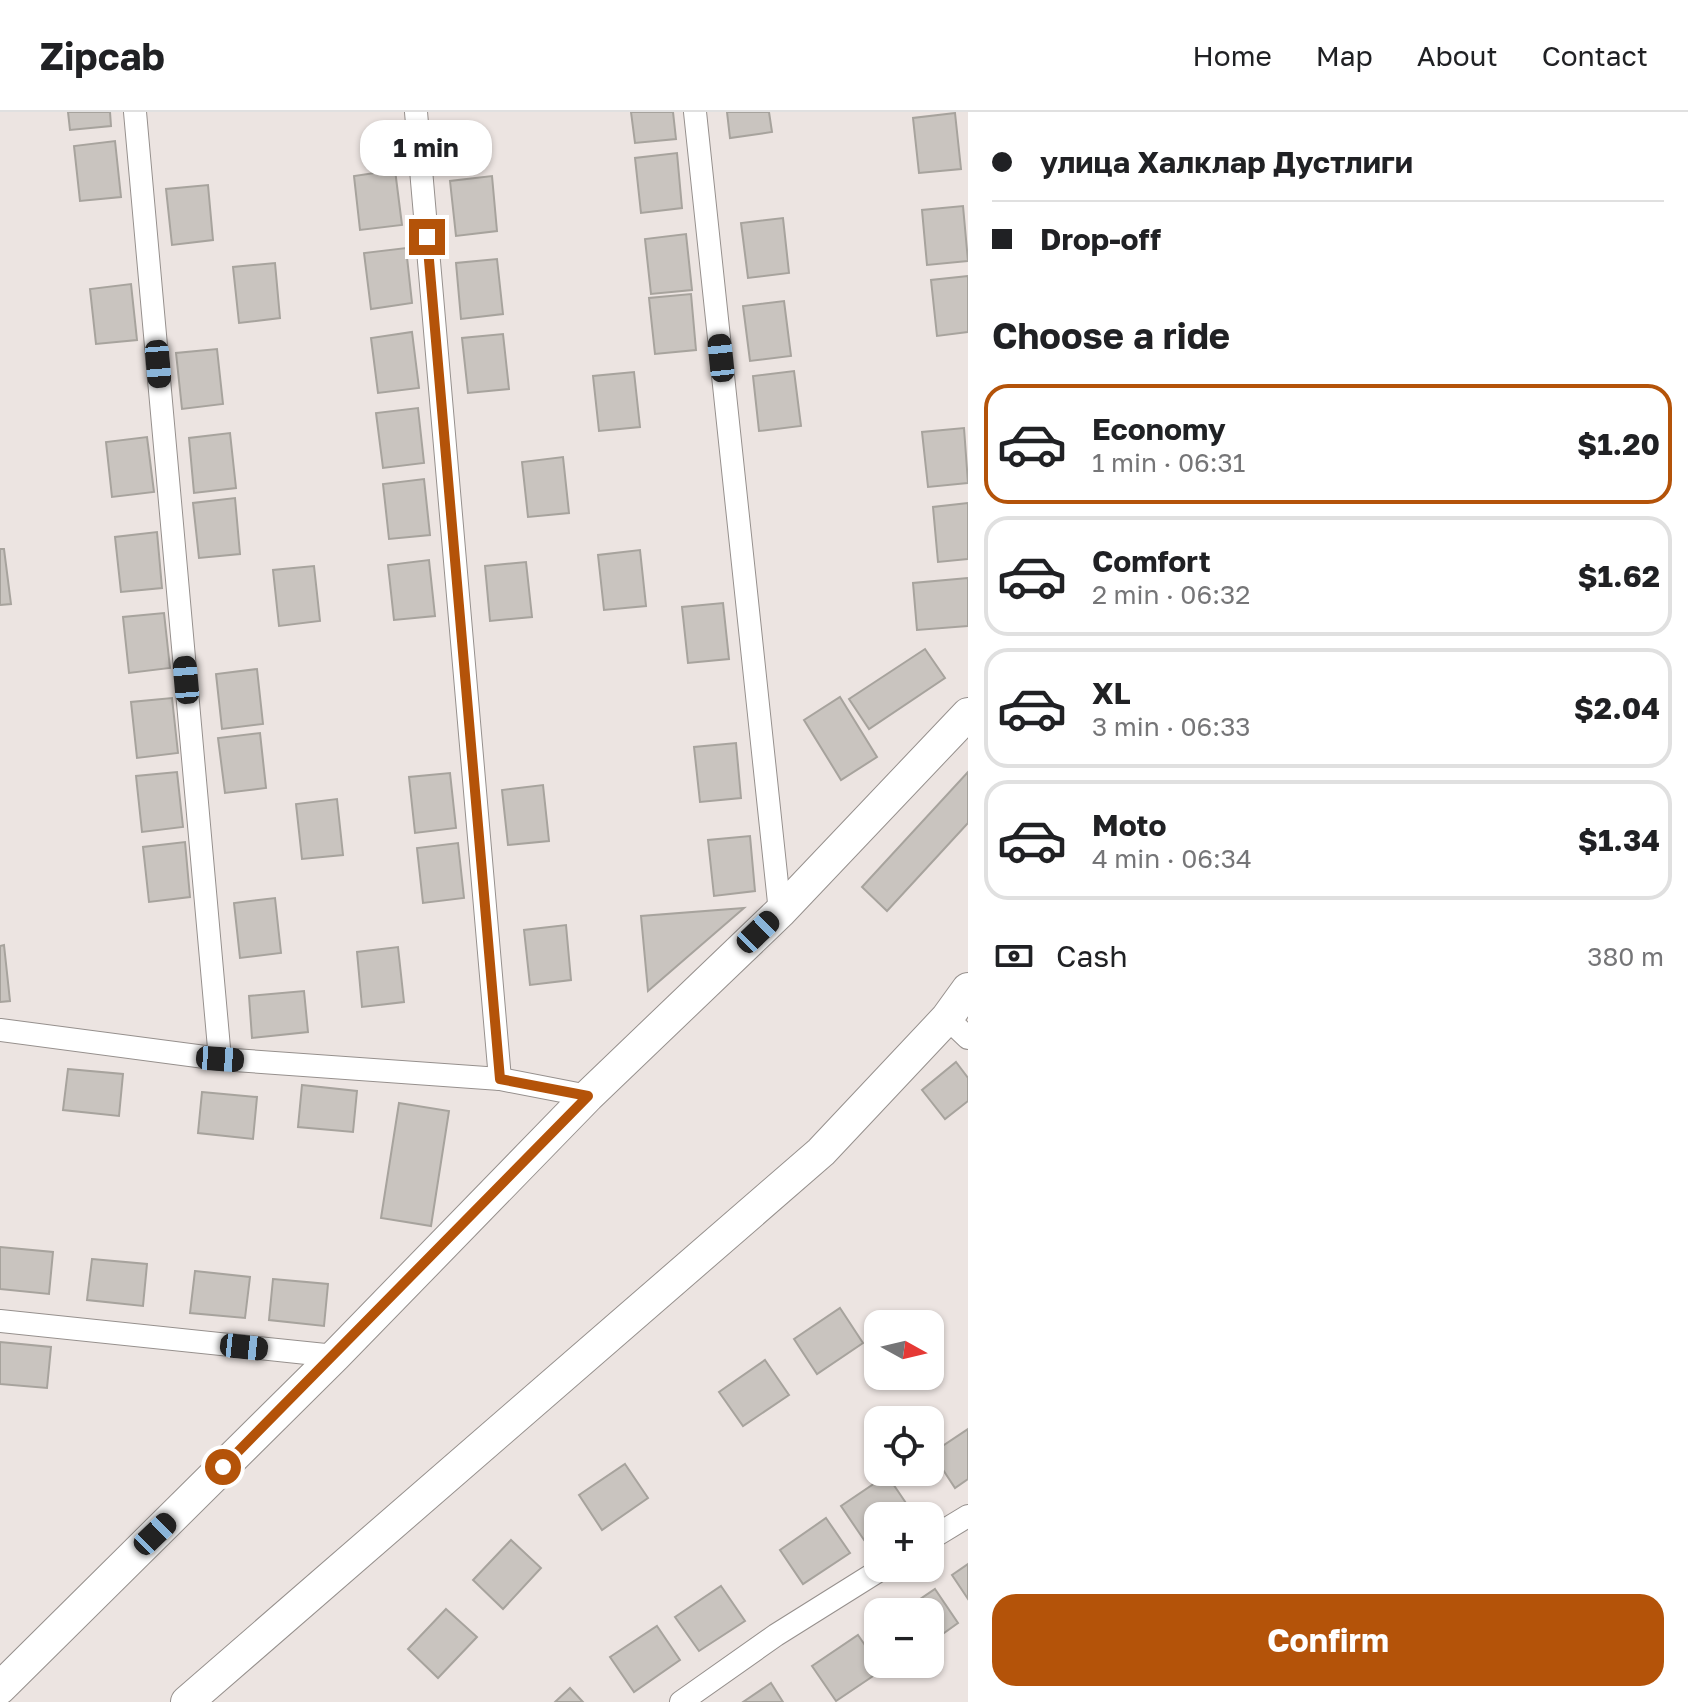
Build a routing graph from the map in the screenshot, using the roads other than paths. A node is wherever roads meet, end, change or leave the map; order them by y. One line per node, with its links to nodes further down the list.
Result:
1 (135, 112): 9 (street)
2 (416, 112): 10 (street)
3 (695, 112): 5 (street)
4 (968, 714): 5 (street)
5 (780, 912): 11 (street)
6 (968, 989): 7 (street)
7 (958, 1028): 18 (street)
8 (0, 1030): 9 (street)
9 (220, 1059): 10 (street)
10 (500, 1079): 11 (street)
11 (588, 1096): 13 (street)
12 (0, 1321): 13 (street)
13 (335, 1356): 17 (street)
14 (968, 1516): 15 (street)
15 (944, 1531)
16 (864, 1580): 19 (street)
17 (7, 1673)
18 (187, 1702)
19 (681, 1702)

